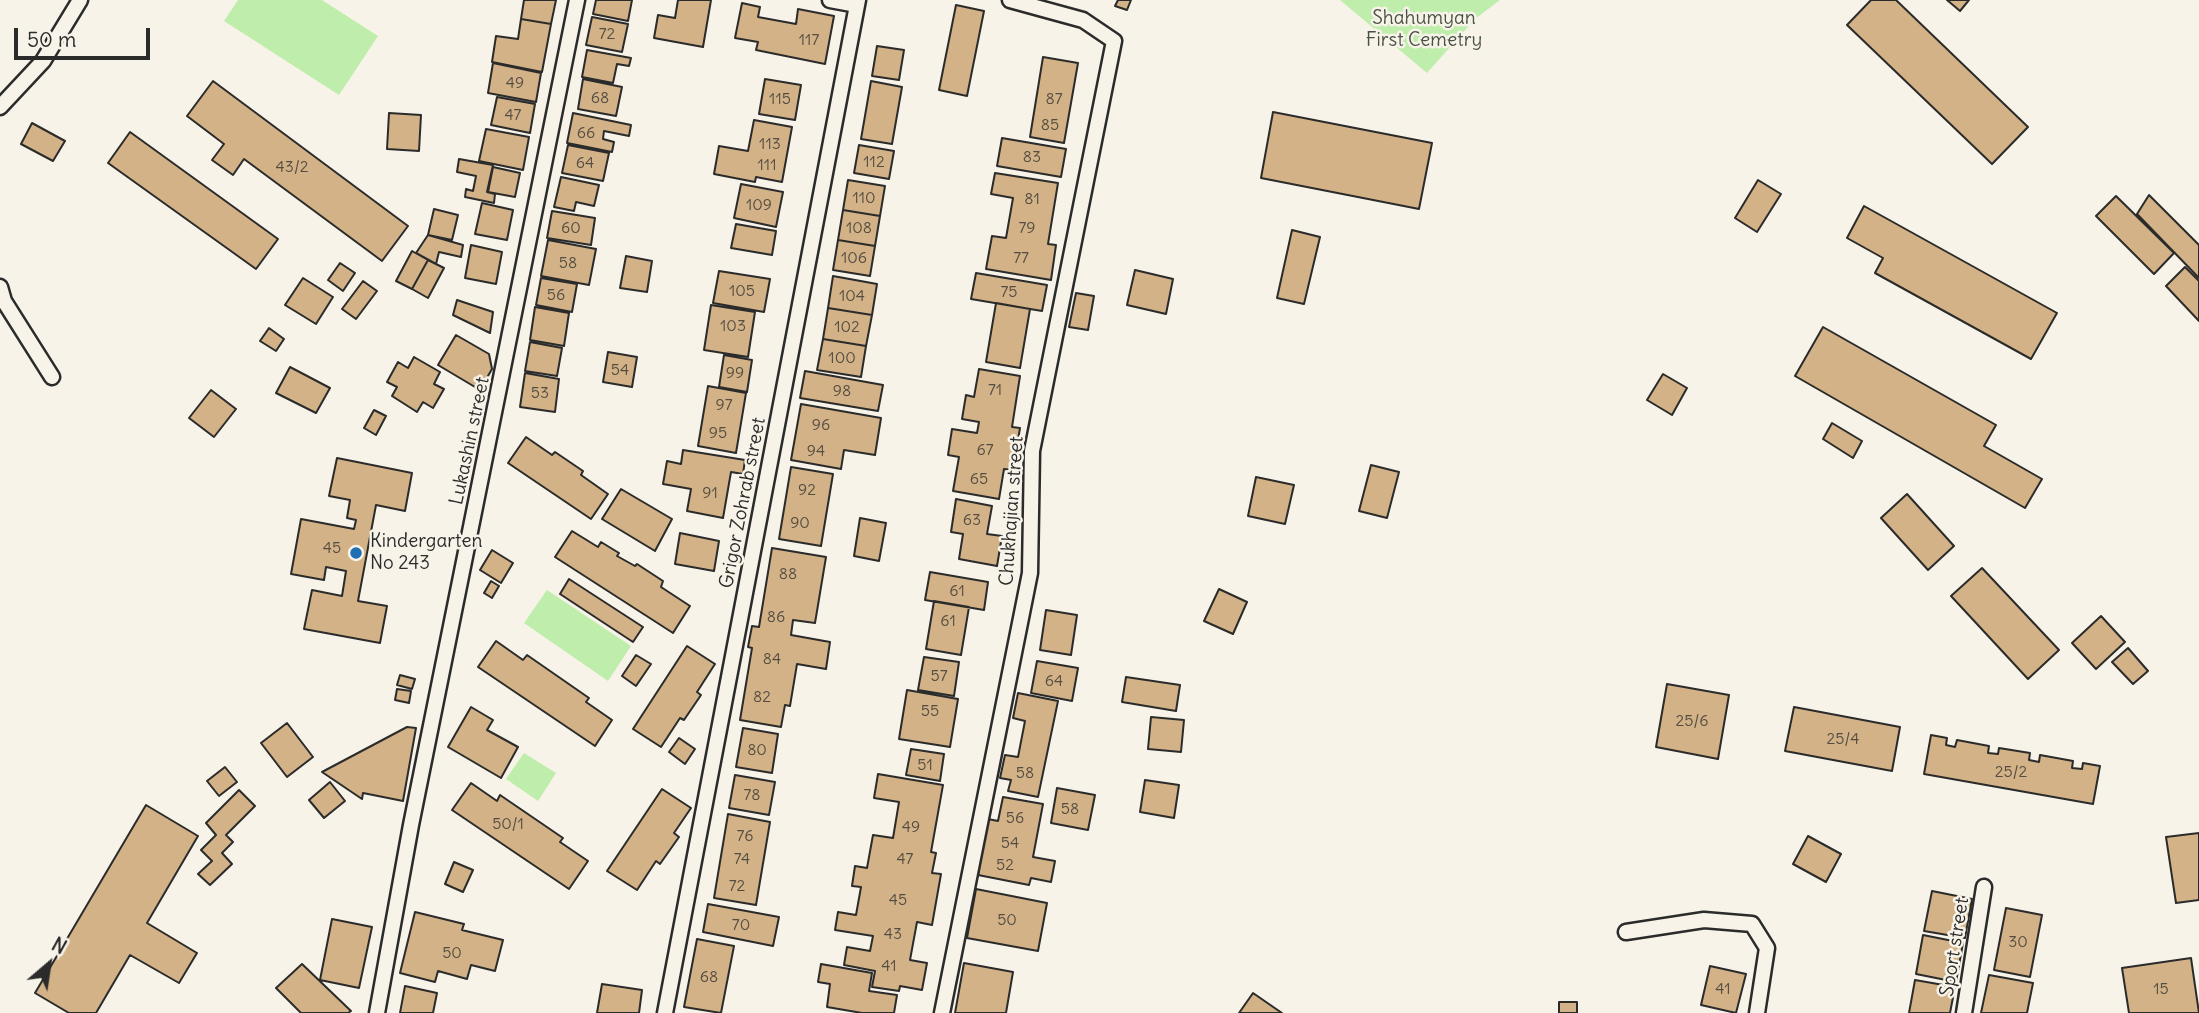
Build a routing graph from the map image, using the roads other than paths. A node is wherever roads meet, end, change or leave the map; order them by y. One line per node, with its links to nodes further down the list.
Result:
1 (80, 0): 6 (street)
2 (577, 0): 11 (street, Lukashin street)
3 (830, 0): 5 (street)
4 (1010, 0): 13 (street, Chukhajian street)
5 (858, 2): 12 (street, Grigor Zohrab street)
6 (0, 107)
7 (0, 287): 8 (street)
8 (52, 377)
9 (1984, 887): 15 (street, Sport street)
10 (1626, 932): 14 (street)
11 (377, 1013)
12 (665, 1013)
13 (942, 1013)
14 (1757, 1013)
15 (1964, 1013)

